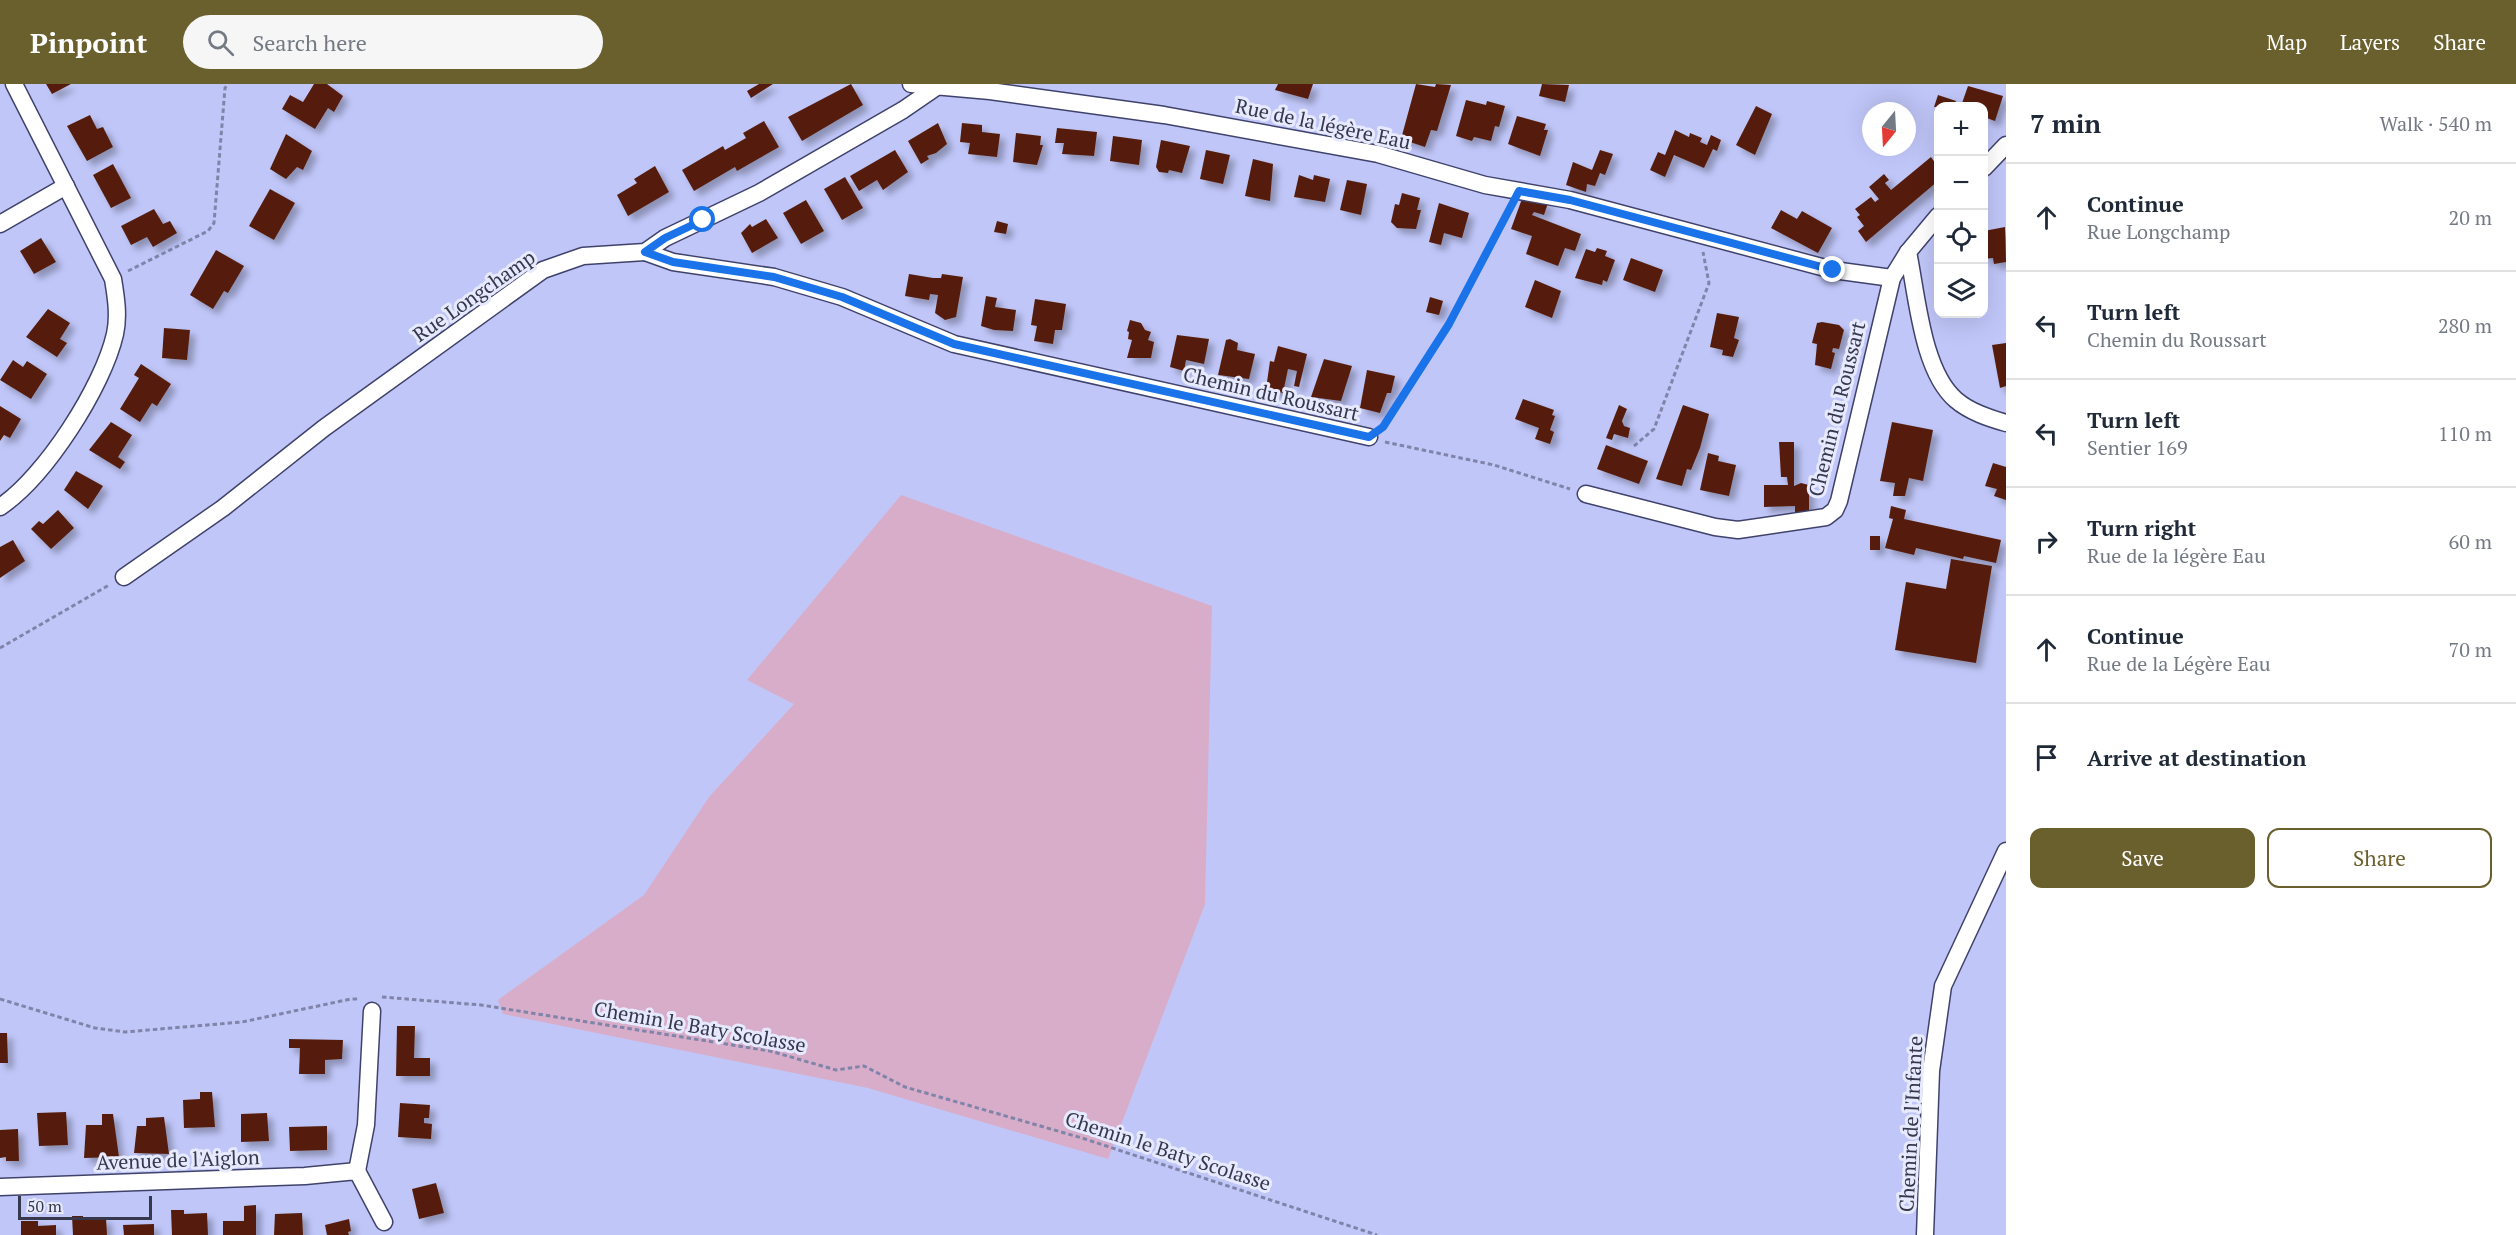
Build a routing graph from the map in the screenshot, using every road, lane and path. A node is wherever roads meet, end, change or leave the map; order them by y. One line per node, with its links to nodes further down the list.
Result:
1 (14, 84): 7 (street)
2 (228, 84): 15 (path)
3 (911, 84): 4 (street, Rue de la légère Eau)
4 (939, 86): 8 (street, Rue de la légère Eau); 12 (street, Rue Longchamp)
5 (2006, 145): 6 (street)
6 (1988, 163)
7 (66, 186): 10 (street); 15 (street)
8 (1519, 191): 11 (street, Rue de la légère Eau); 17 (path)
9 (1934, 221): 13 (street)
10 (0, 224)
11 (1706, 235): 14 (street); 18 (path)
12 (645, 252): 17 (street, Chemin du Roussart); 21 (street, Rue Longchamp)
13 (1908, 252): 14 (street); 16 (street)
14 (1892, 278): 19 (street, Chemin du Roussart)
15 (113, 279): 20 (street)
16 (2006, 423)
17 (1369, 437): 19 (path, Chemin du Roussart)
18 (1634, 446)
19 (1586, 494)
20 (0, 507)
21 (124, 577): 22 (path)
22 (0, 648)
23 (2006, 850): 30 (street, Chemin de l'Infante)
24 (0, 999): 25 (path, Chemin le Baty Scolasse)
25 (371, 1004): 26 (street); 29 (path, Chemin le Baty Scolasse)
26 (357, 1171): 27 (street, Avenue de l'Aiglon); 28 (street)
27 (0, 1187)
28 (384, 1222)
29 (1377, 1235)
30 (1925, 1235)

